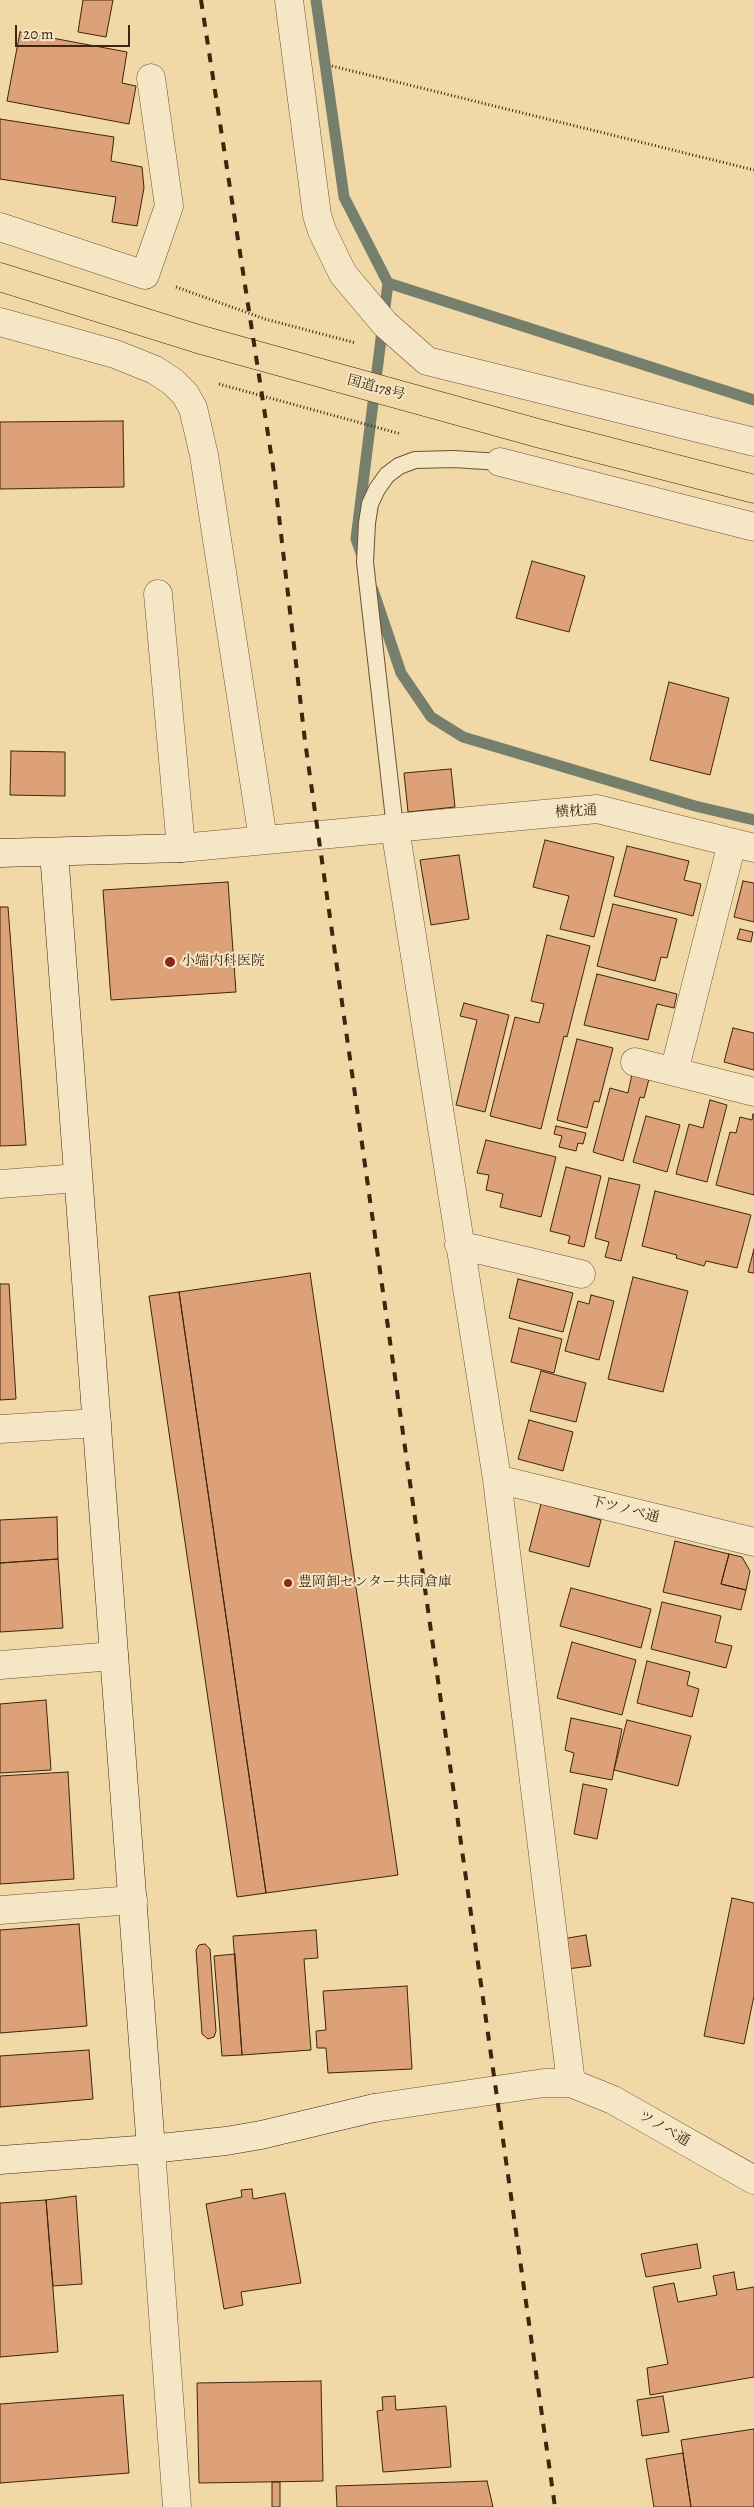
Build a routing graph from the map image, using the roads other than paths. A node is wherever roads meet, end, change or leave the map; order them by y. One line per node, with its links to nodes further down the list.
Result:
1 (289, 0): 6 (street)
2 (151, 78): 3 (street)
3 (0, 227)
4 (0, 277): 8 (highway, 国道178号)
5 (0, 322): 12 (street)
6 (754, 442)
7 (500, 462): 9 (street); 11 (lane)
8 (754, 489)
9 (754, 528)
10 (158, 594): 14 (street)
11 (395, 828): 12 (street, 横枕通); 13 (street, 横枕通); 22 (street)
12 (263, 840): 14 (street, 横枕通)
13 (743, 845): 18 (street)
14 (181, 848): 15 (street, 横枕通)
15 (54, 852): 16 (street, 横枕通); 20 (street)
16 (0, 853)
17 (635, 1062): 18 (street)
18 (674, 1072): 19 (street)
19 (754, 1092)
20 (78, 1178): 21 (street); 24 (street)
21 (0, 1184)
22 (459, 1245): 23 (street); 26 (street)
23 (581, 1274)
24 (97, 1423): 25 (street); 28 (street)
25 (0, 1429)
26 (497, 1479): 27 (street, 下ツノベ通); 32 (street)
27 (754, 1542)
28 (114, 1656): 29 (street); 30 (street)
29 (0, 1664)
30 (133, 1900): 31 (street); 33 (street)
31 (0, 1910)
32 (571, 2083): 33 (street); 35 (street, ツノベ通)
33 (151, 2149): 34 (street); 36 (street)
34 (0, 2160)
35 (754, 2180)
36 (177, 2507)

